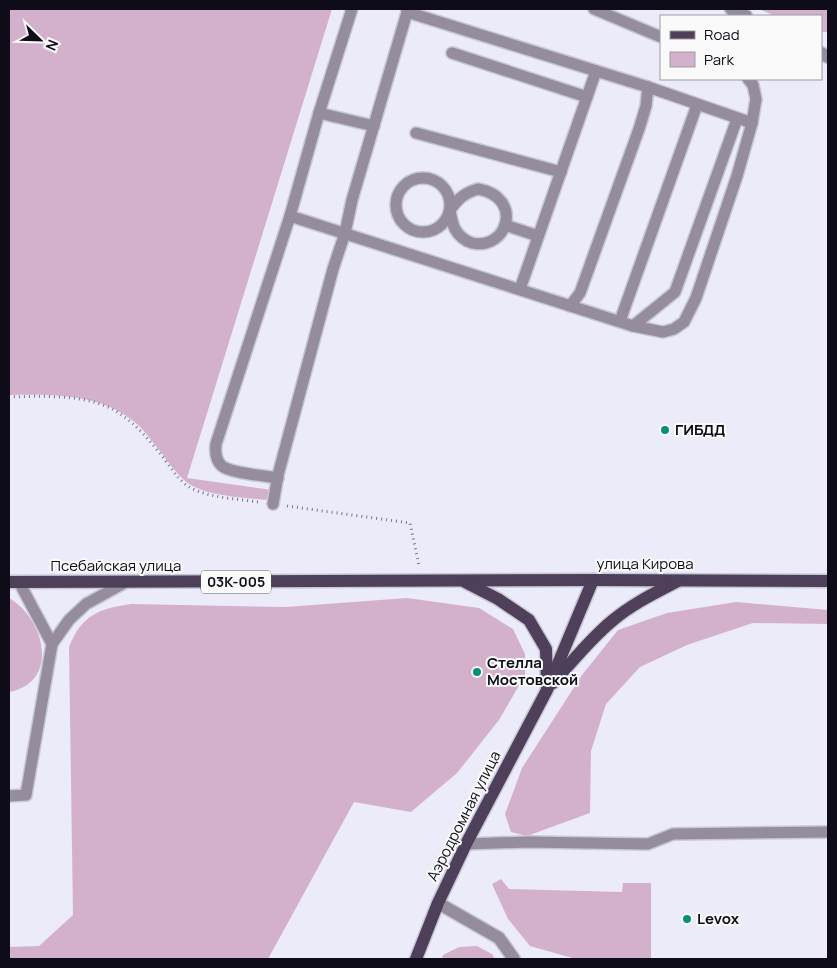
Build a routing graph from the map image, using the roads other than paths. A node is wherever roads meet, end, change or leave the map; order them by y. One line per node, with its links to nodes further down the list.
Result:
1 (352, 9): 13 (lane)
2 (594, 9): 6 (lane)
3 (731, 9): 5 (street)
4 (407, 10): 8 (lane); 16 (lane)
5 (744, 15)
6 (660, 37)
7 (452, 53): 11 (lane)
8 (596, 71): 10 (lane); 11 (lane)
9 (749, 80): 15 (lane)
10 (648, 87): 12 (lane); 25 (lane)
11 (587, 96): 18 (lane)
12 (698, 104): 14 (lane); 26 (lane)
13 (319, 113): 16 (lane); 20 (lane)
14 (737, 119): 15 (lane); 27 (lane)
15 (752, 123): 27 (lane)
16 (374, 126): 22 (lane)
17 (416, 133): 18 (lane)
18 (560, 172): 23 (lane)
19 (450, 210): 19 (lane); 21 (lane); 21 (lane)
20 (290, 216): 22 (lane); 28 (lane)
21 (505, 225): 23 (lane)
22 (344, 232): 24 (lane); 28 (lane)
23 (538, 236): 24 (lane)
24 (520, 289): 25 (lane)
25 (570, 306): 26 (lane)
26 (620, 321): 27 (lane)
27 (633, 326)
28 (278, 478): 29 (lane)
29 (273, 504)
30 (593, 580): 31 (main road, улица Кирова); 32 (main road, улица Кирова / 03К-005); 37 (main road, Аэродромная улица / 03К-005)
31 (679, 580): 33 (main road, улица Кирова); 37 (main road, Аэродромная улица)
32 (462, 581): 35 (main road, Псебайская улица / 03К-005); 37 (main road, Аэродромная улица / 03К-005)
33 (828, 581)
34 (14, 582): 35 (main road, Псебайская улица / 03К-005); 36 (lane)
35 (126, 582): 36 (lane)
36 (52, 644): 38 (lane)
37 (547, 690): 40 (main road, Аэродромная улица / 03К-005)
38 (9, 796)
39 (828, 832): 40 (lane)
40 (466, 844): 41 (main road, Аэродромная улица / 03К-005)
41 (438, 903): 42 (main road, Аэродромная улица / 03К-005); 43 (street)
42 (416, 959)
43 (514, 959)

